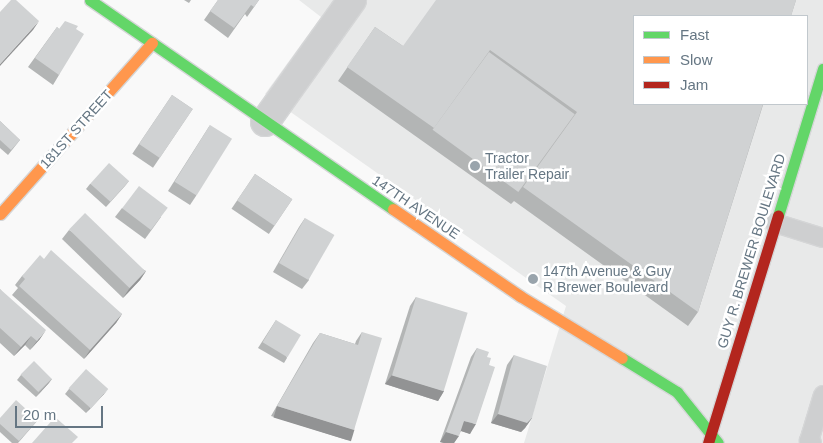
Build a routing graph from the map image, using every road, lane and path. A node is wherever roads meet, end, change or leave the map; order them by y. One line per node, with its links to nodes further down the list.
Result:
1 (90, 0): 3 (street, 147TH AVENUE)
2 (352, 0): 5 (street)
3 (152, 43): 5 (street, 147TH AVENUE); 6 (street, 181ST STREET)
4 (822, 76): 7 (street, GUY R. BREWER BOULEVARD)
5 (265, 122): 10 (street, 147TH AVENUE)
6 (0, 214)
7 (775, 223): 8 (lane); 10 (street, GUY R. BREWER BOULEVARD)
8 (823, 238)
9 (823, 395): 12 (lane)
10 (709, 438): 11 (street, 147TH AVENUE)
11 (718, 443)
12 (812, 443)

